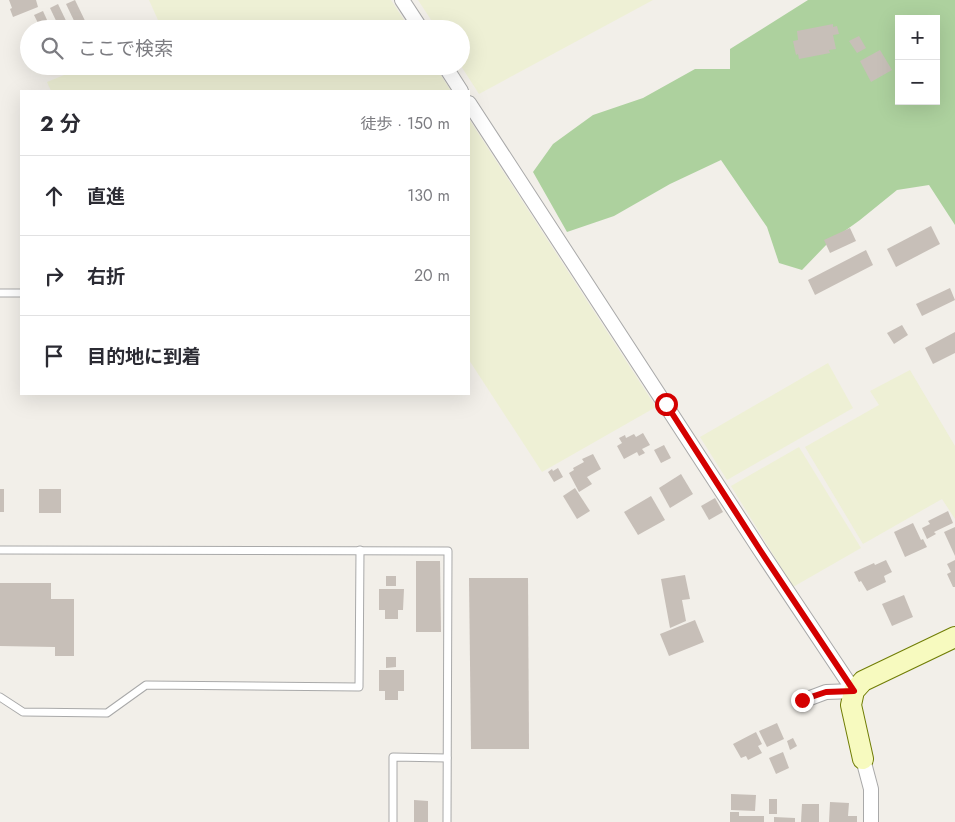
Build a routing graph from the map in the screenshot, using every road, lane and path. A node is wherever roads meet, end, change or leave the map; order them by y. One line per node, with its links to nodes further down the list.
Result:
1 (402, 0): 2 (street)
2 (415, 20)
3 (451, 75): 4 (street)
4 (460, 90)
5 (470, 105): 11 (street)
6 (0, 292): 7 (lane)
7 (20, 293)
8 (0, 550): 9 (lane)
9 (360, 550): 12 (lane); 14 (lane)
10 (955, 637): 11 (street)
11 (854, 691): 13 (street); 15 (street)
12 (0, 697)
13 (802, 700)
14 (447, 758): 16 (lane); 17 (lane)
15 (863, 758): 18 (street)
16 (393, 822)
17 (446, 822)
18 (871, 822)

